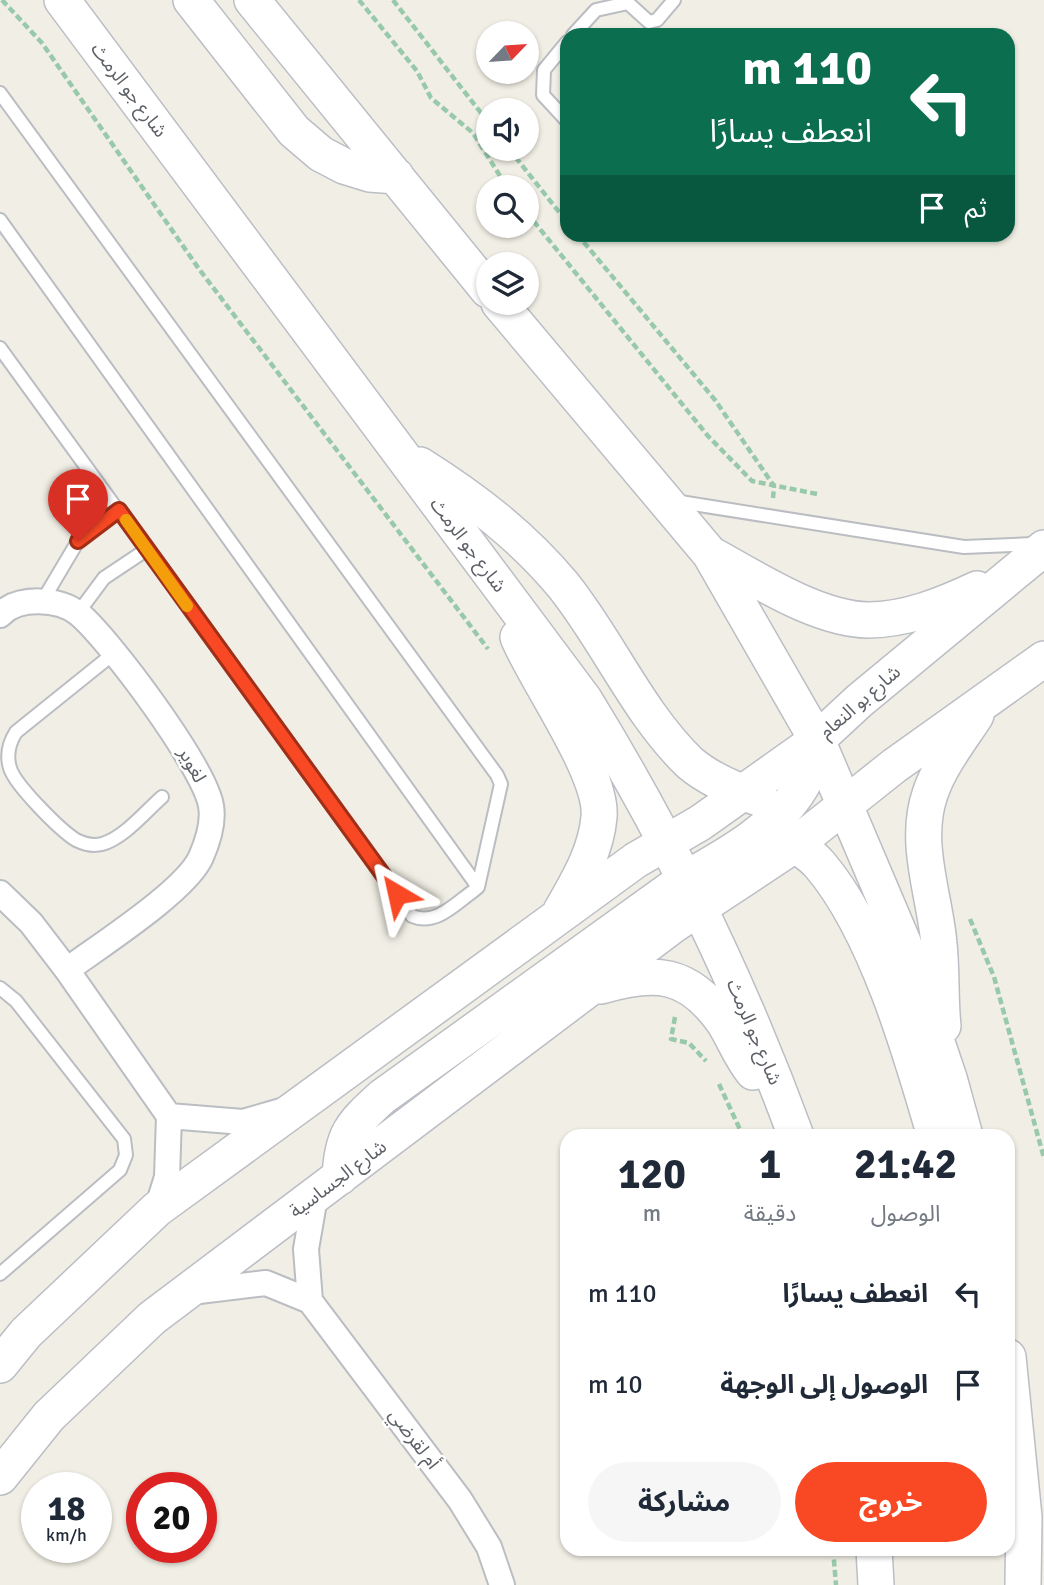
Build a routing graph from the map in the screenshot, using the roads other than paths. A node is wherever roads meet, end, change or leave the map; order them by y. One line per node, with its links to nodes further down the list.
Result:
1 (62, 0): 14 (main road, شارع جو الرمث)
2 (191, 0): 9 (main road)
3 (252, 0): 9 (main road)
4 (674, 0): 5 (lane)
5 (579, 28)
6 (560, 51): 8 (lane)
7 (0, 93): 36 (lane)
8 (560, 113)
9 (396, 176): 11 (main road)
10 (0, 220): 36 (lane)
11 (476, 275)
12 (509, 315): 15 (main road)
13 (0, 348): 16 (lane)
14 (400, 452): 22 (main road, شارع جو الرمث); 29 (main road)
15 (662, 500): 17 (lane); 19 (main road)
16 (119, 510): 18 (lane); 21 (lane)
17 (1044, 542)
18 (146, 550): 23 (lane); 36 (lane)
19 (710, 554): 20 (main road); 28 (main road)
20 (1031, 559): 28 (main road, شارع بو النعام)
21 (43, 600): 23 (street, لغوير); 24 (street)
22 (510, 600): 35 (main road, شارع جو الرمث); 39 (main road)
23 (78, 613): 25 (street, لغوير)
24 (0, 615)
25 (113, 654): 30 (lane); 40 (street, لغوير)
26 (1044, 659): 27 (main road)
27 (987, 698): 32 (main road); 43 (main road)
28 (817, 740): 29 (main road, شارع بو النعام); 31 (main road); 32 (main road)
29 (744, 793): 31 (main road); 35 (main road, شارع بو النعام)
30 (162, 797)
31 (791, 802): 32 (main road); 33 (main road)
32 (847, 805): 34 (main road); 43 (main road)
33 (760, 830): 34 (main road); 35 (main road); 38 (main road)
34 (796, 844): 38 (main road); 47 (main road)
35 (667, 845): 38 (main road, شارع جو الرمث); 39 (main road)
36 (478, 887)
37 (0, 893): 40 (street)
38 (692, 893): 42 (main road, شارع الجساسية); 46 (main road, شارع جو الرمث); 49 (main road)
39 (556, 920): 44 (main road)
40 (67, 970): 45 (street)
41 (0, 988): 51 (lane)
42 (584, 991): 46 (main road); 49 (main road, شارع الجساسية)
43 (949, 1078): 48 (main road)
44 (295, 1107): 45 (street); 50 (main road)
45 (169, 1116): 50 (street)
46 (791, 1123)
47 (933, 1129)
48 (963, 1129)
49 (328, 1187): 52 (main road, شارع الجساسية); 53 (street)
50 (156, 1209): 54 (main road)
51 (0, 1274)
52 (184, 1293): 53 (street); 56 (main road, شارع الجساسية)
53 (310, 1301): 58 (street, أم لقرضي)
54 (0, 1365)
55 (1015, 1427): 60 (main road)
56 (0, 1477)
57 (874, 1556): 59 (main road)
58 (502, 1585)
59 (876, 1585)
60 (1023, 1585)

